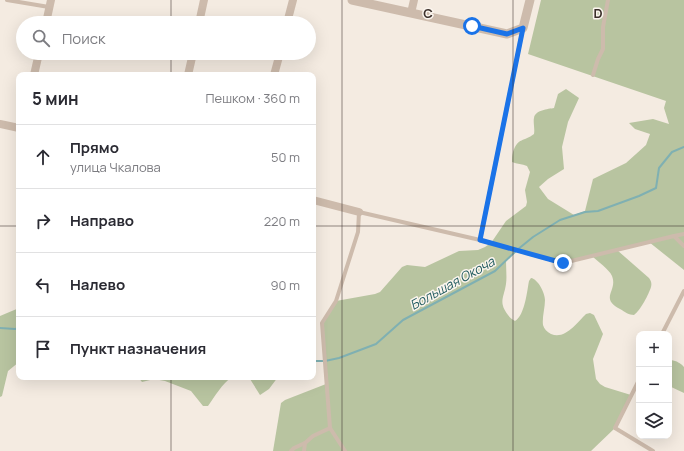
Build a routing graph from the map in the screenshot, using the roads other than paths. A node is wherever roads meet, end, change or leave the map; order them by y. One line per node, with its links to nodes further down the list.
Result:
1 (7, 0): 8 (lane)
2 (204, 0): 11 (street)
3 (292, 0): 12 (street)
4 (352, 0): 9 (street)
5 (414, 0): 9 (street)
6 (530, 0): 13 (street)
7 (608, 0): 20 (lane)
8 (51, 3): 10 (street)
9 (411, 13): 13 (street)
10 (48, 16)
11 (201, 16)
12 (289, 16)
13 (523, 28): 27 (lane)
14 (37, 60): 17 (street)
15 (191, 60): 18 (street)
16 (278, 60): 19 (street)
17 (35, 72)
18 (189, 72)
19 (275, 72)
20 (593, 75)
21 (0, 124): 22 (street)
22 (16, 127)
23 (316, 201): 24 (street)
24 (359, 212): 27 (lane); 32 (lane)
25 (684, 234): 26 (lane)
26 (674, 236): 27 (lane); 28 (lane)
27 (480, 240)
28 (684, 246)
29 (684, 291): 30 (lane)
30 (664, 331)
31 (636, 386): 37 (lane)
32 (330, 428): 33 (lane); 36 (lane)
33 (305, 443): 34 (lane); 35 (lane)
34 (291, 451)
35 (304, 451)
36 (345, 451)
37 (653, 451)

